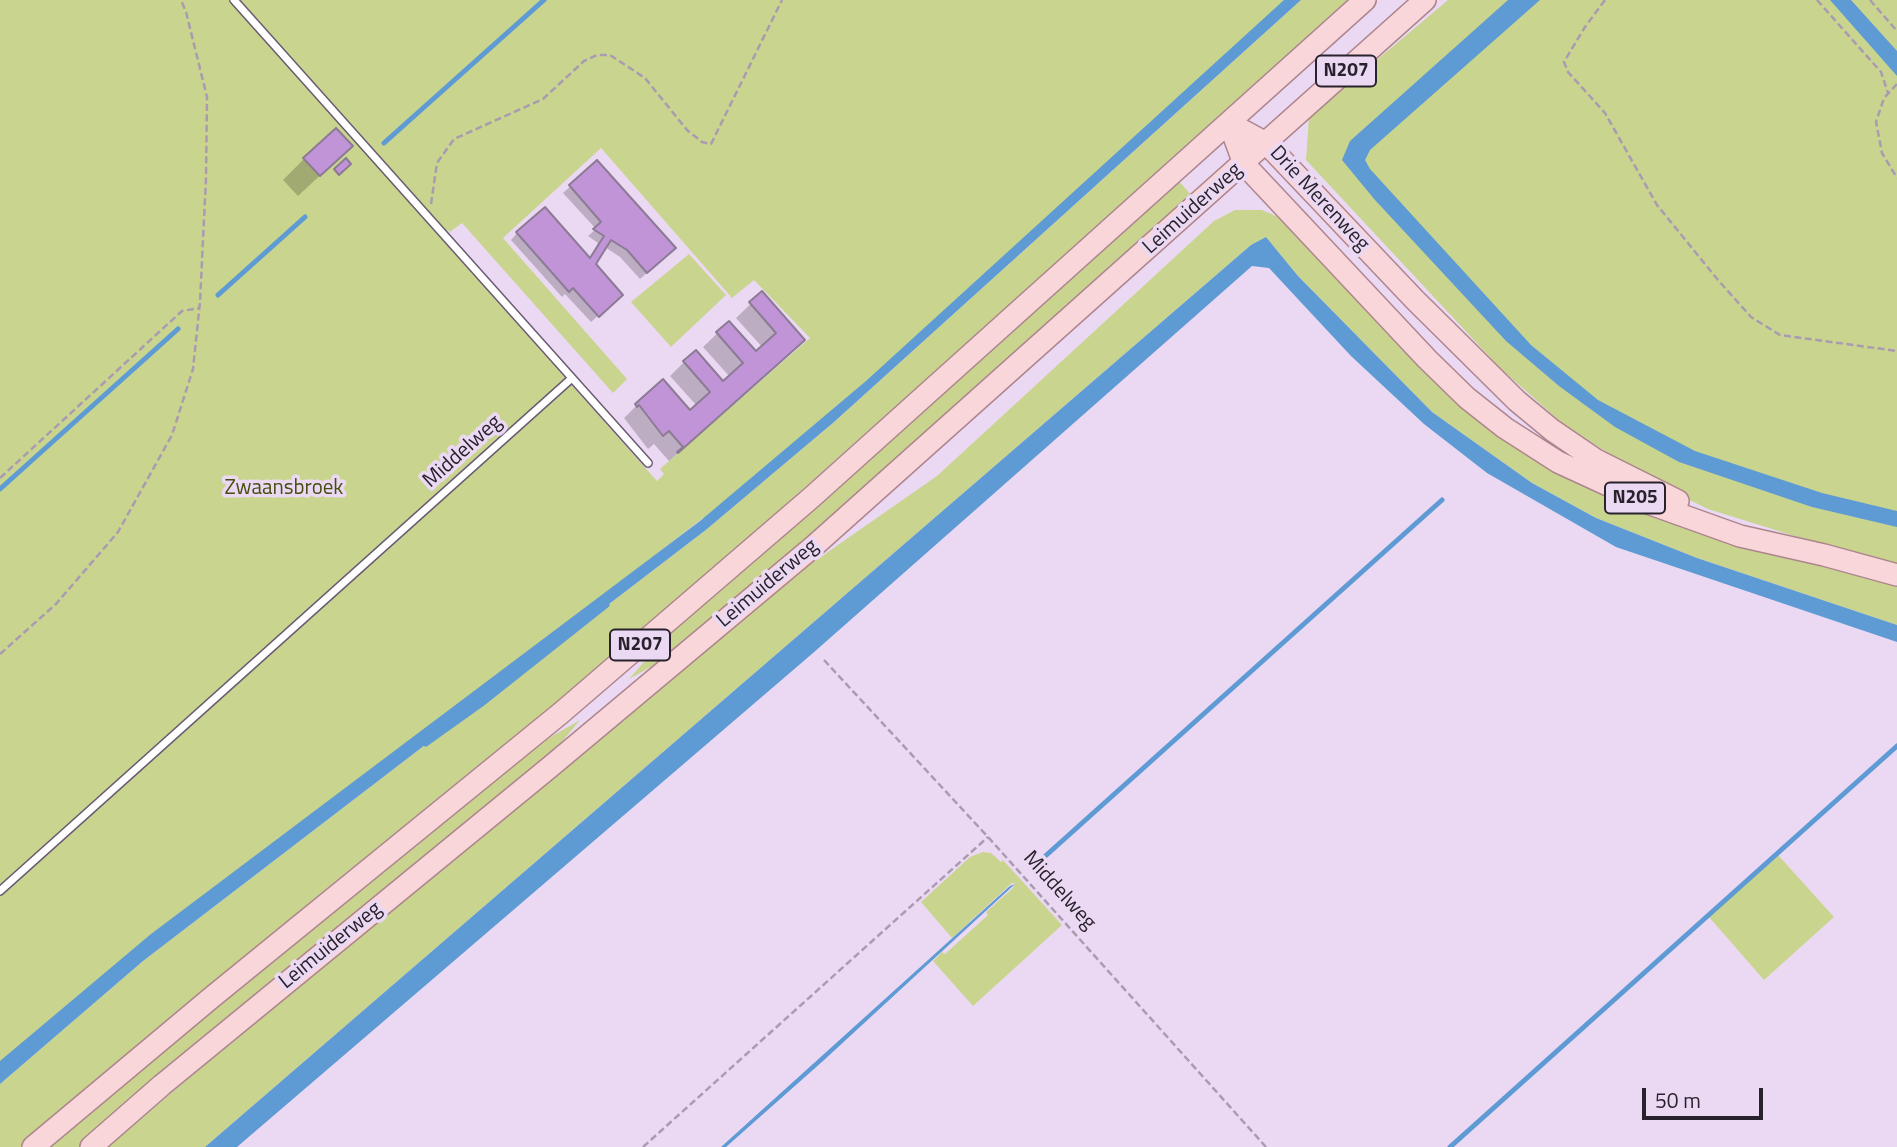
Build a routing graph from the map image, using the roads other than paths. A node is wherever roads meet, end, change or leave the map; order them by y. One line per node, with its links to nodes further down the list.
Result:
1 (234, 0): 7 (lane)
2 (1365, 0): 4 (main road, Leimuiderweg / N207)
3 (1425, 0): 5 (main road, Leimuiderweg / N207)
4 (1229, 123): 5 (main road, Drie Merenweg / N205); 6 (main road, Drie Merenweg / N205); 12 (main road, Leimuiderweg / N207)
5 (1266, 143): 6 (main road, Leimuiderweg / N207); 9 (main road, Drie Merenweg / N205)
6 (1244, 164): 9 (main road, Drie Merenweg / N205); 13 (main road, Leimuiderweg / N207)
7 (572, 378): 8 (lane); 11 (lane, Middelweg)
8 (648, 463)
9 (1824, 555): 10 (main road, Drie Merenweg / N205)
10 (1897, 575)
11 (0, 891)
12 (33, 1147)
13 (91, 1147)

